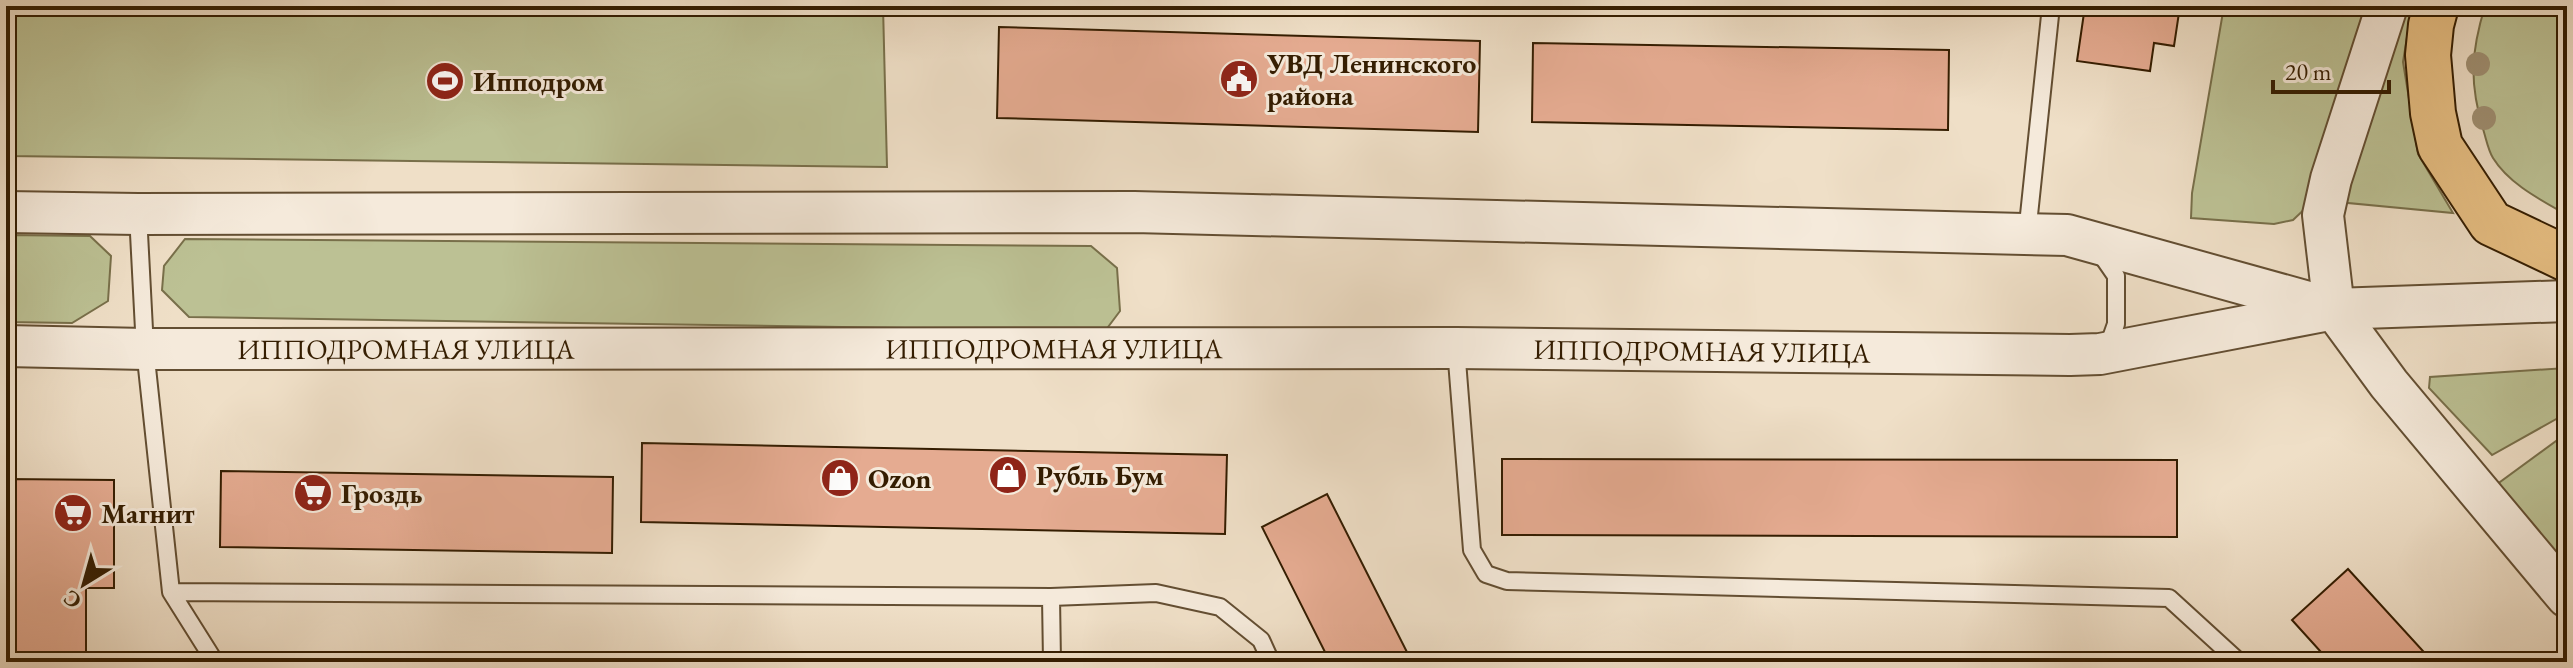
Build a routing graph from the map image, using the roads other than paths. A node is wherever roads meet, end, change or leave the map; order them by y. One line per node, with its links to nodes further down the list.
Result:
1 (2051, 6): 6 (lane)
2 (2387, 6): 10 (street)
3 (2436, 6): 8 (main road)
4 (6, 212): 5 (street)
5 (138, 214): 6 (street); 13 (lane)
6 (2027, 234): 7 (street)
7 (2067, 235): 10 (street); 14 (lane)
8 (2567, 259)
9 (2567, 301): 10 (street)
10 (2334, 309): 14 (street, ИППОДРОМНАЯ УЛИЦА); 17 (street)
11 (6, 346): 13 (street, ИППОДРОМНАЯ УЛИЦА)
12 (1456, 348): 13 (street, ИППОДРОМНАЯ УЛИЦА); 14 (street, ИППОДРОМНАЯ УЛИЦА); 18 (lane)
13 (145, 349): 15 (lane)
14 (2100, 354)
15 (171, 592): 16 (lane); 19 (lane)
16 (1051, 597): 20 (lane); 21 (lane)
17 (2567, 597)
18 (2229, 658)
19 (215, 662)
20 (1052, 662)
21 (1271, 662)

